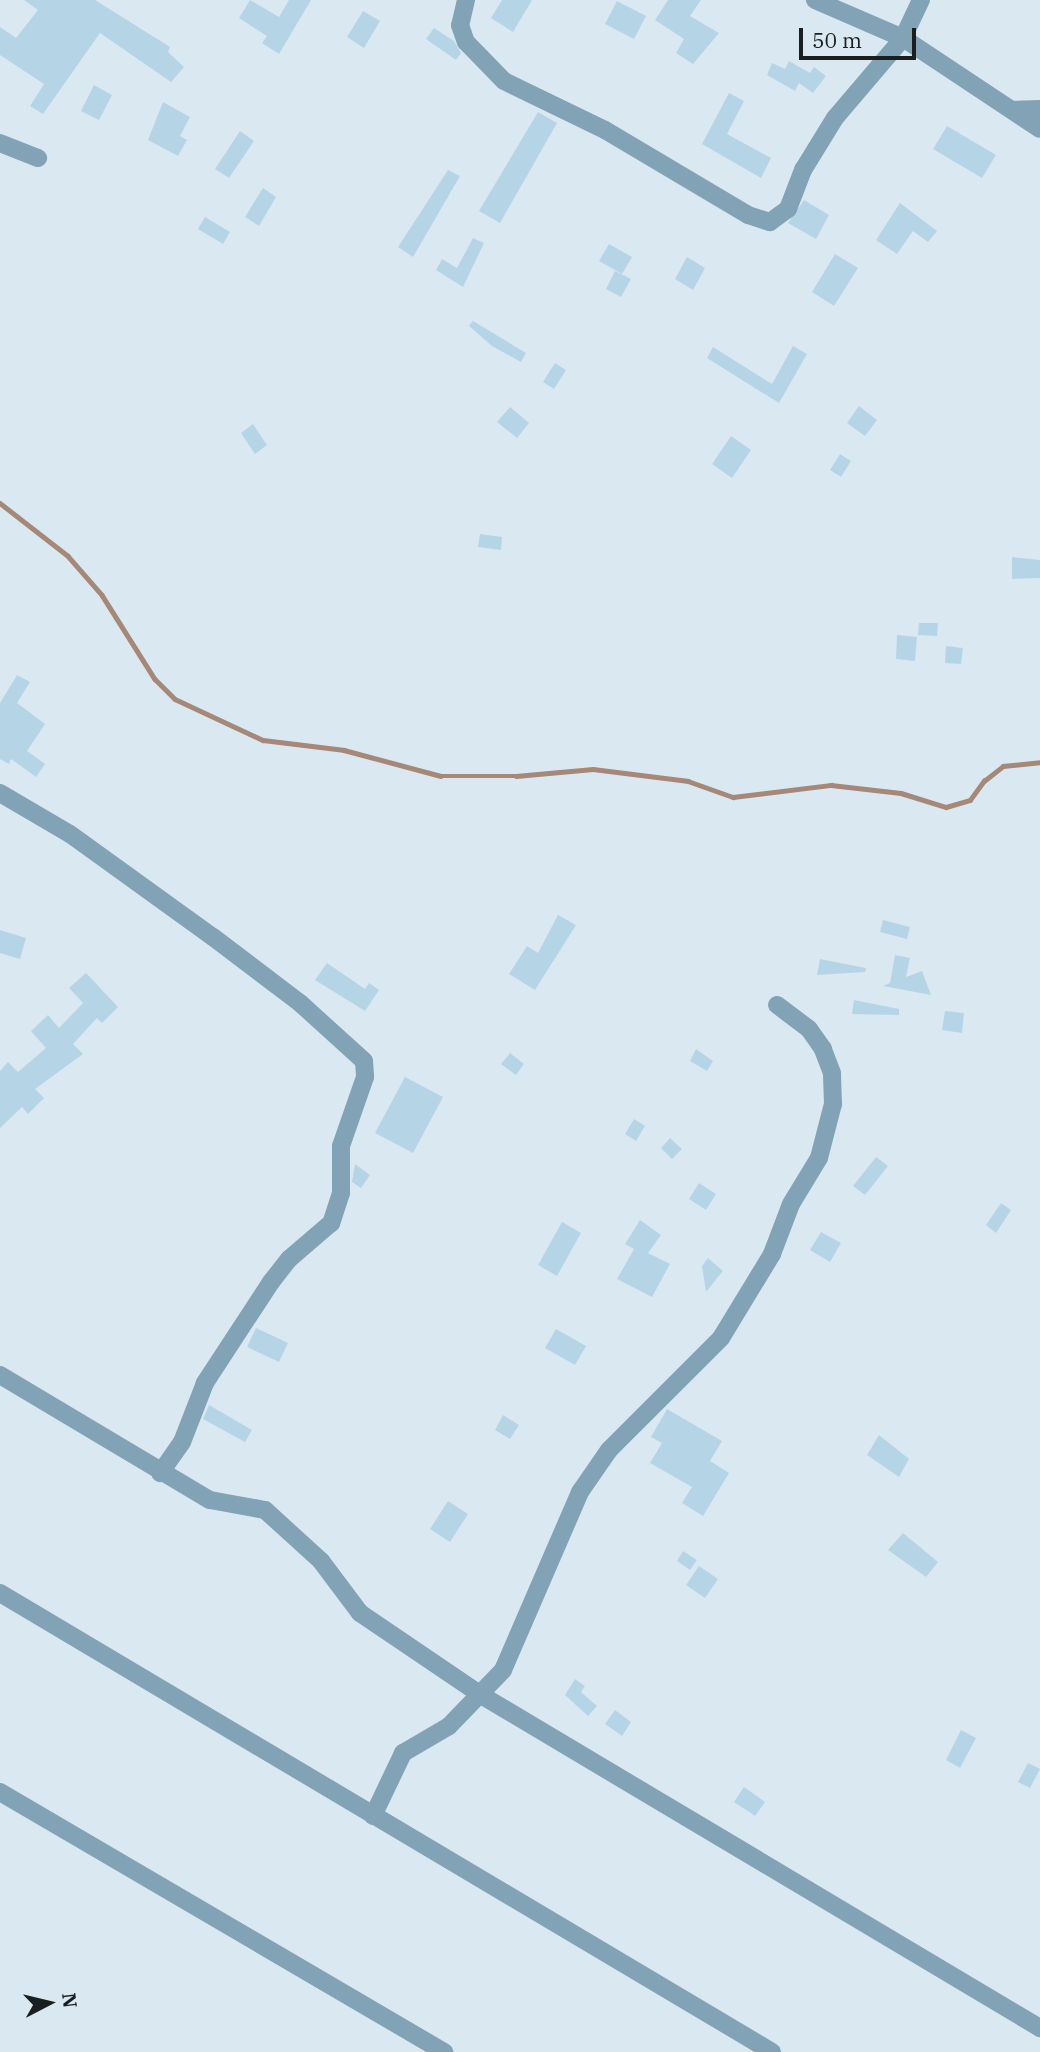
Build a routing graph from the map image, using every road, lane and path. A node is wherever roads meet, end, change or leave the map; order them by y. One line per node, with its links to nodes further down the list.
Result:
1 (466, 0): 4 (street)
2 (815, 0): 4 (street)
3 (921, 0): 4 (street)
4 (903, 38): 6 (street)
5 (1040, 109): 6 (street)
6 (1012, 110): 7 (street)
7 (1040, 129)
8 (0, 142): 9 (street)
9 (38, 158)
10 (0, 793): 13 (street)
11 (777, 1005): 15 (street)
12 (0, 1376): 13 (street)
13 (160, 1473): 15 (street)
14 (0, 1593): 17 (street)
15 (481, 1695): 17 (street); 18 (street)
16 (0, 1792): 19 (street)
17 (373, 1816): 20 (street)
18 (1040, 2028)
19 (444, 2052)
20 (772, 2052)

